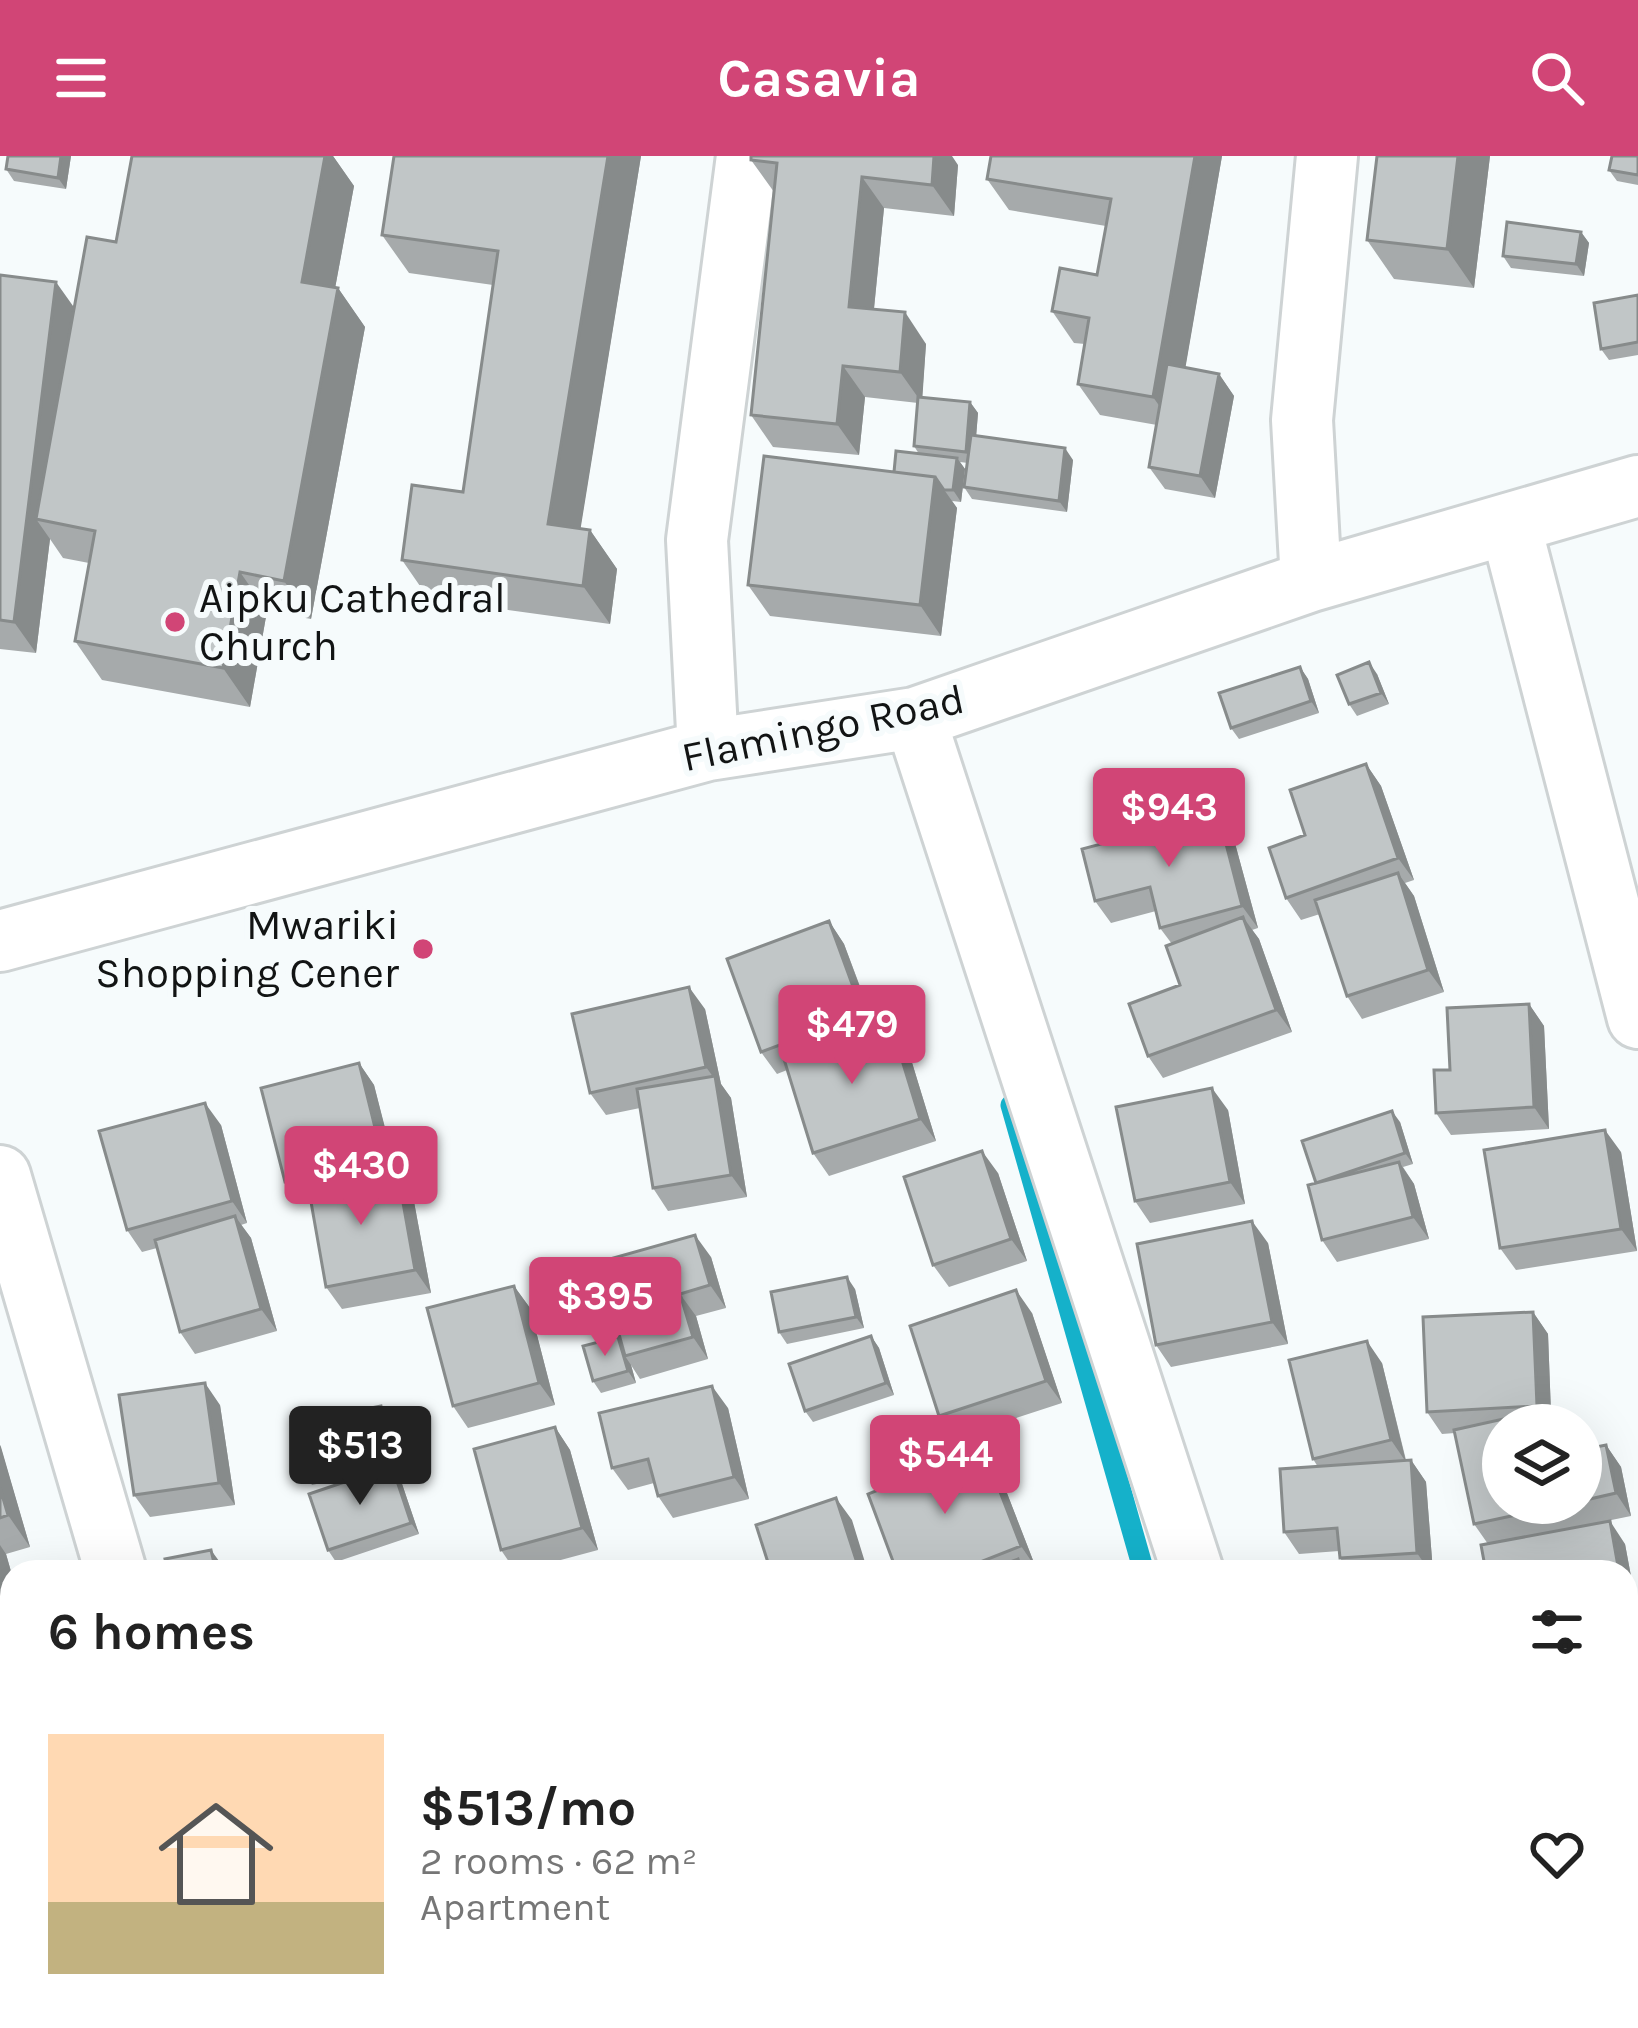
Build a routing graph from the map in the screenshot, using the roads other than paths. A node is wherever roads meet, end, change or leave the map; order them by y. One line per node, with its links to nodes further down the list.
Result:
1 (747, 156): 7 (street)
2 (1327, 156): 5 (street)
3 (1638, 486): 4 (street, Flamingo Road)
4 (1510, 524): 5 (street, Flamingo Road); 9 (street)
5 (1311, 581): 6 (street, Flamingo Road)
6 (915, 718): 7 (street, Flamingo Road); 12 (street)
7 (708, 750): 8 (street, Flamingo Road)
8 (0, 940)
9 (1638, 1018)
10 (0, 1176): 11 (street)
11 (112, 1560)
12 (1189, 1560)

